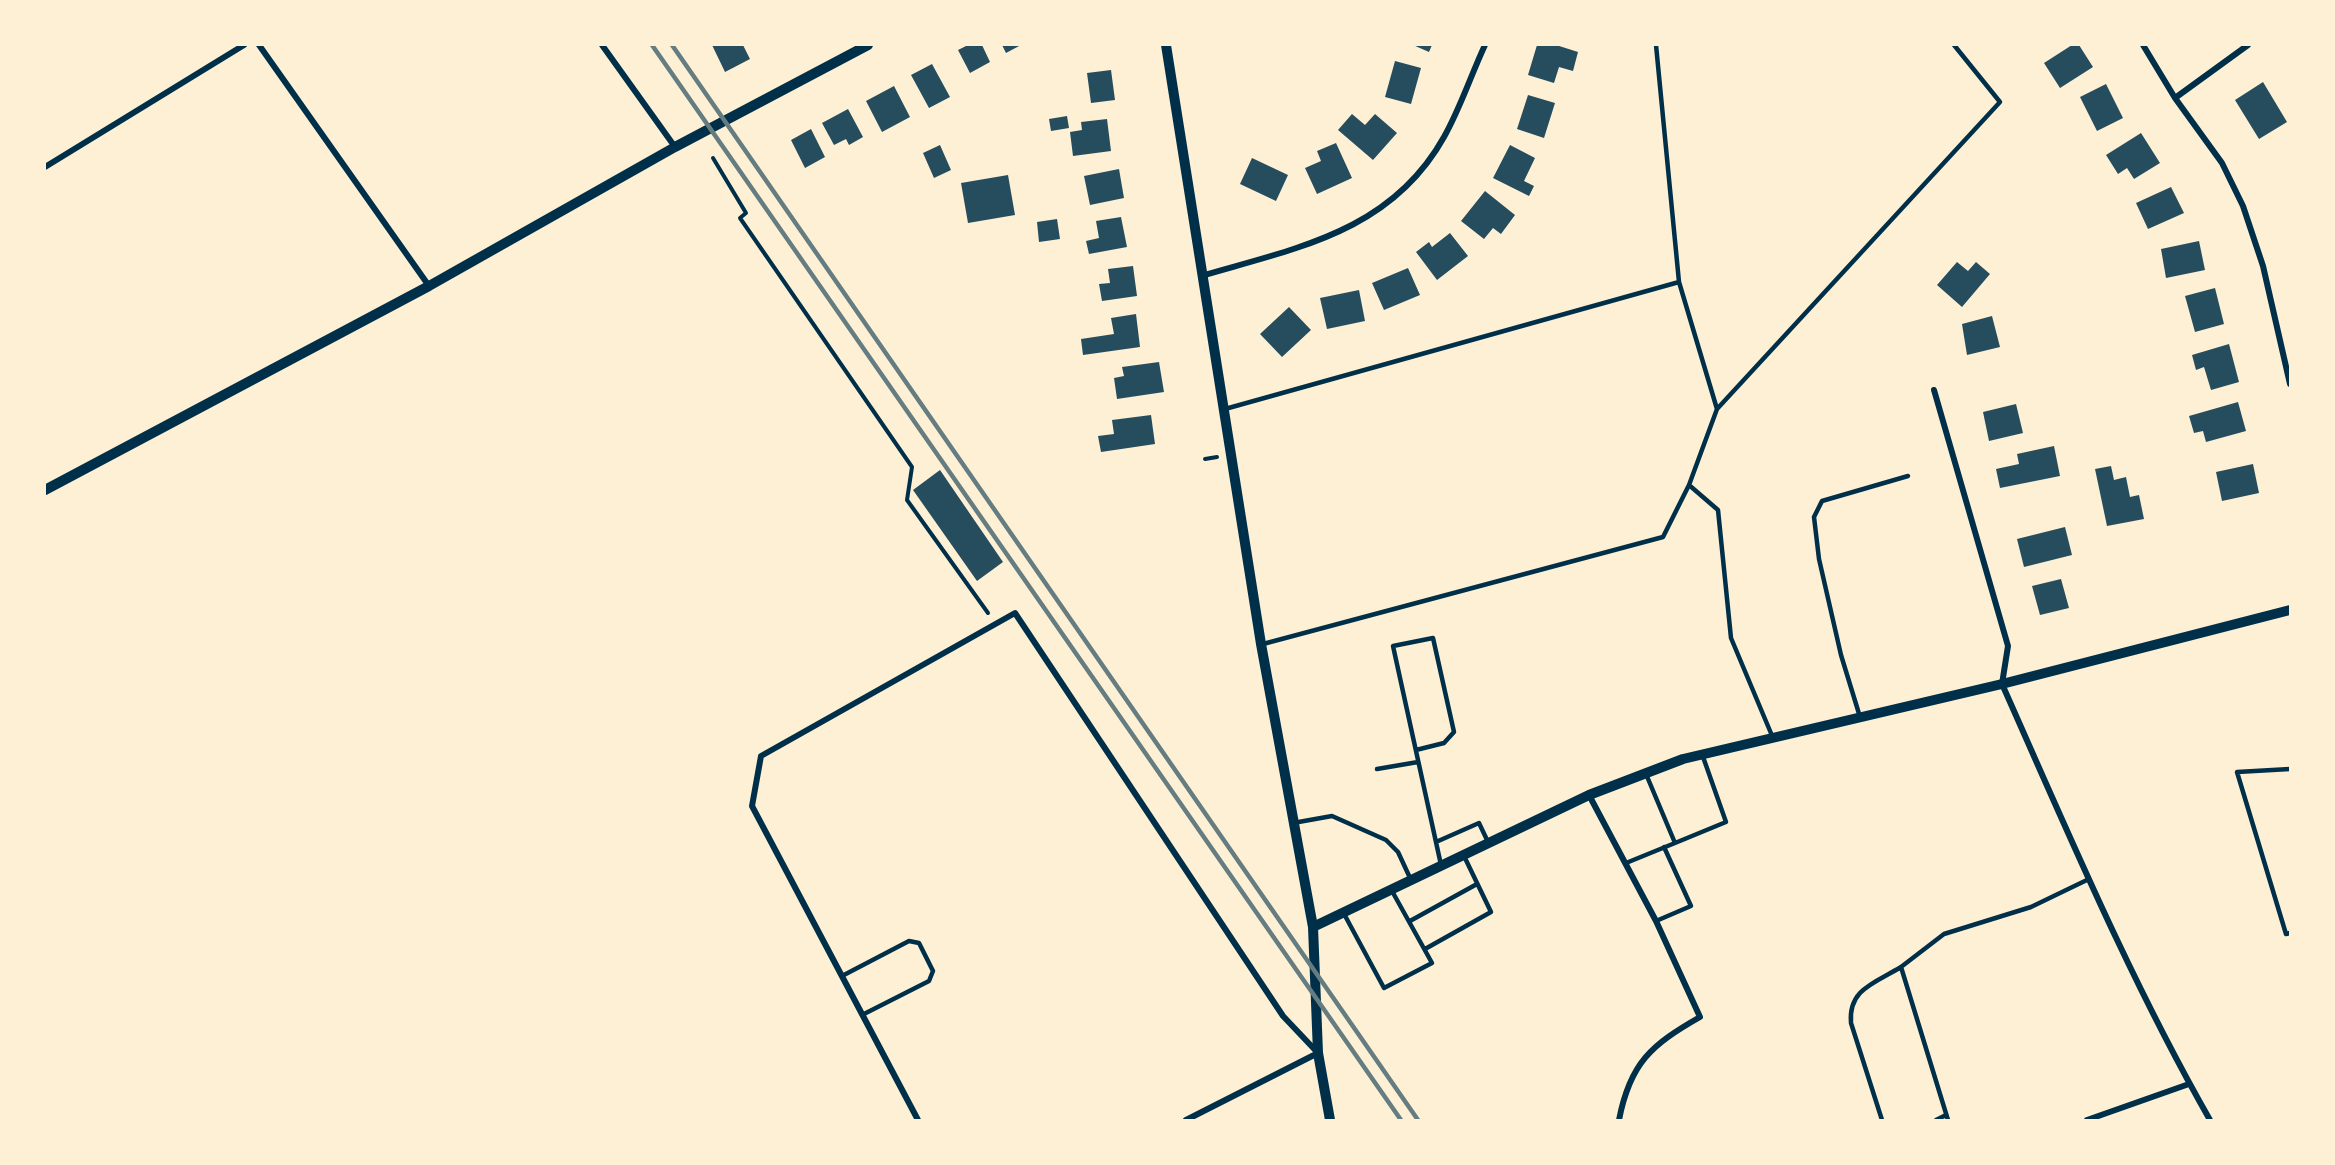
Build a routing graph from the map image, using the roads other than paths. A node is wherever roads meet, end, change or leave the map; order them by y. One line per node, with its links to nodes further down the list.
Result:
1 (244, 45): 13 (street)
2 (259, 45): 16 (street)
3 (602, 45): 12 (street)
4 (868, 45): 12 (street)
5 (1166, 45): 14 (street)
6 (1485, 45): 14 (street)
7 (1656, 45): 15 (lane)
8 (1954, 45): 19 (lane)
9 (2143, 45): 11 (street)
10 (2248, 45): 11 (street)
11 (2175, 98): 17 (street)
12 (675, 147): 16 (street)
13 (45, 167)
14 (1201, 276): 20 (street)
15 (1678, 282): 19 (lane); 20 (lane)
16 (429, 286): 23 (street)
17 (2290, 384)
18 (1934, 390): 26 (street)
19 (1717, 409): 22 (lane)
20 (1222, 410): 25 (street)
21 (1908, 477): 27 (lane)
22 (1689, 485): 25 (lane); 28 (lane)
23 (45, 490)
24 (2290, 610): 26 (street)
25 (1261, 644): 36 (street)
26 (2002, 684): 27 (street); 44 (street)
27 (1860, 717): 28 (street)
28 (1773, 738): 30 (street)
29 (1416, 750): 29 (lane); 31 (lane)
30 (1702, 754): 34 (street); 39 (lane)
31 (1418, 762): 32 (lane); 37 (lane)
32 (1377, 769)
33 (2290, 769): 52 (lane)
34 (1646, 773): 35 (street); 39 (lane)
35 (1589, 795): 38 (street); 42 (street)
36 (1293, 824): 45 (lane); 51 (street)
37 (1436, 842): 38 (lane); 43 (lane)
38 (1488, 842): 41 (street)
39 (1675, 843): 40 (lane)
40 (1665, 847): 42 (lane); 50 (lane)
41 (1462, 854): 43 (street); 46 (lane)
42 (1626, 863): 50 (street)
43 (1441, 865): 45 (street)
44 (2089, 879): 54 (lane); 58 (street)
45 (1411, 880): 47 (street)
46 (1477, 884): 49 (lane); 53 (lane)
47 (1391, 889): 48 (street); 49 (lane)
48 (1343, 912): 51 (street); 53 (lane)
49 (1410, 921): 53 (lane)
50 (1656, 921): 63 (street)
51 (1313, 927): 57 (street)
52 (2290, 933)
53 (1425, 949)
54 (1901, 967): 59 (lane); 64 (lane)
55 (842, 976): 56 (street); 56 (lane); 57 (street)
56 (862, 1015): 60 (street)
57 (1318, 1053): 61 (street); 62 (street)
58 (2190, 1084): 66 (street); 67 (street)
59 (1947, 1118): 65 (lane)
60 (918, 1120)
61 (1186, 1120)
62 (1330, 1120)
63 (1619, 1120)
64 (1882, 1120)
65 (1936, 1120)
66 (2087, 1120)
67 (2210, 1120)

